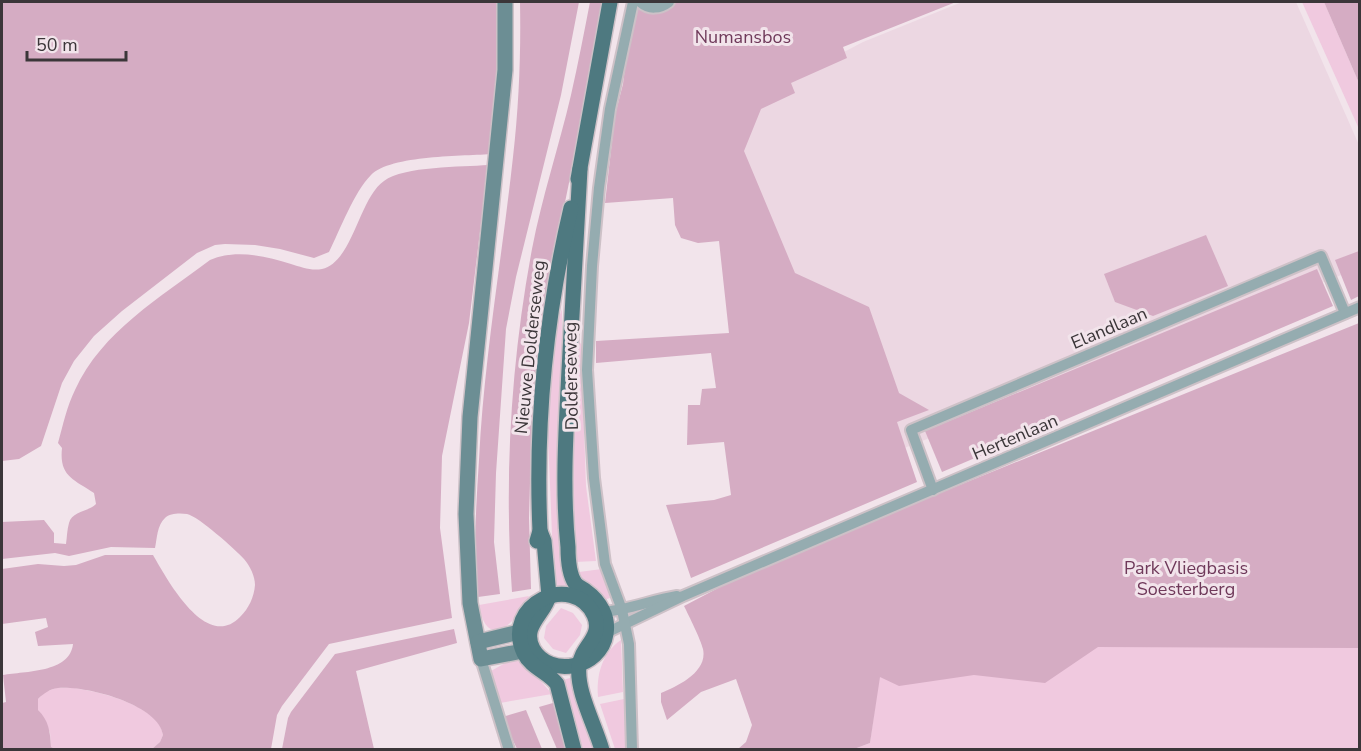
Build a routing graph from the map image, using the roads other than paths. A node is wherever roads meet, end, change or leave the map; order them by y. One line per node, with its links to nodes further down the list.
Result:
1 (505, 2): 17 (main road)
2 (610, 2): 6 (main road, Nieuwe Dolderseweg)
3 (633, 2): 12 (street, Dolderseweg)
4 (640, 2): 5 (street)
5 (669, 2)
6 (580, 169): 11 (main road, Nieuwe Dolderseweg); 13 (main road, Nieuwe Dolderseweg)
7 (1359, 306): 8 (street, Hertenlaan)
8 (1345, 313): 9 (street, Hertenlaan); 9 (street, Elandlaan)
9 (933, 490): 10 (street, Hertenlaan)
10 (683, 596): 12 (street, Hertenlaan); 14 (street, Hertenlaan)
11 (544, 598): 13 (main road); 15 (main road); 18 (main road)
12 (622, 610): 13 (street, Hertenlaan); 14 (street, Dolderseweg)
13 (598, 613): 16 (main road); 20 (main road)
14 (626, 625): 16 (street, Hertenlaan); 24 (street, Dolderseweg)
15 (519, 632): 17 (main road); 18 (main road)
16 (606, 633): 20 (main road)
17 (478, 642): 19 (main road)
18 (528, 651): 19 (main road); 20 (main road); 22 (main road)
19 (482, 659): 21 (street)
20 (583, 664): 23 (main road)
21 (509, 750)
22 (574, 750)
23 (602, 750)
24 (632, 750)

